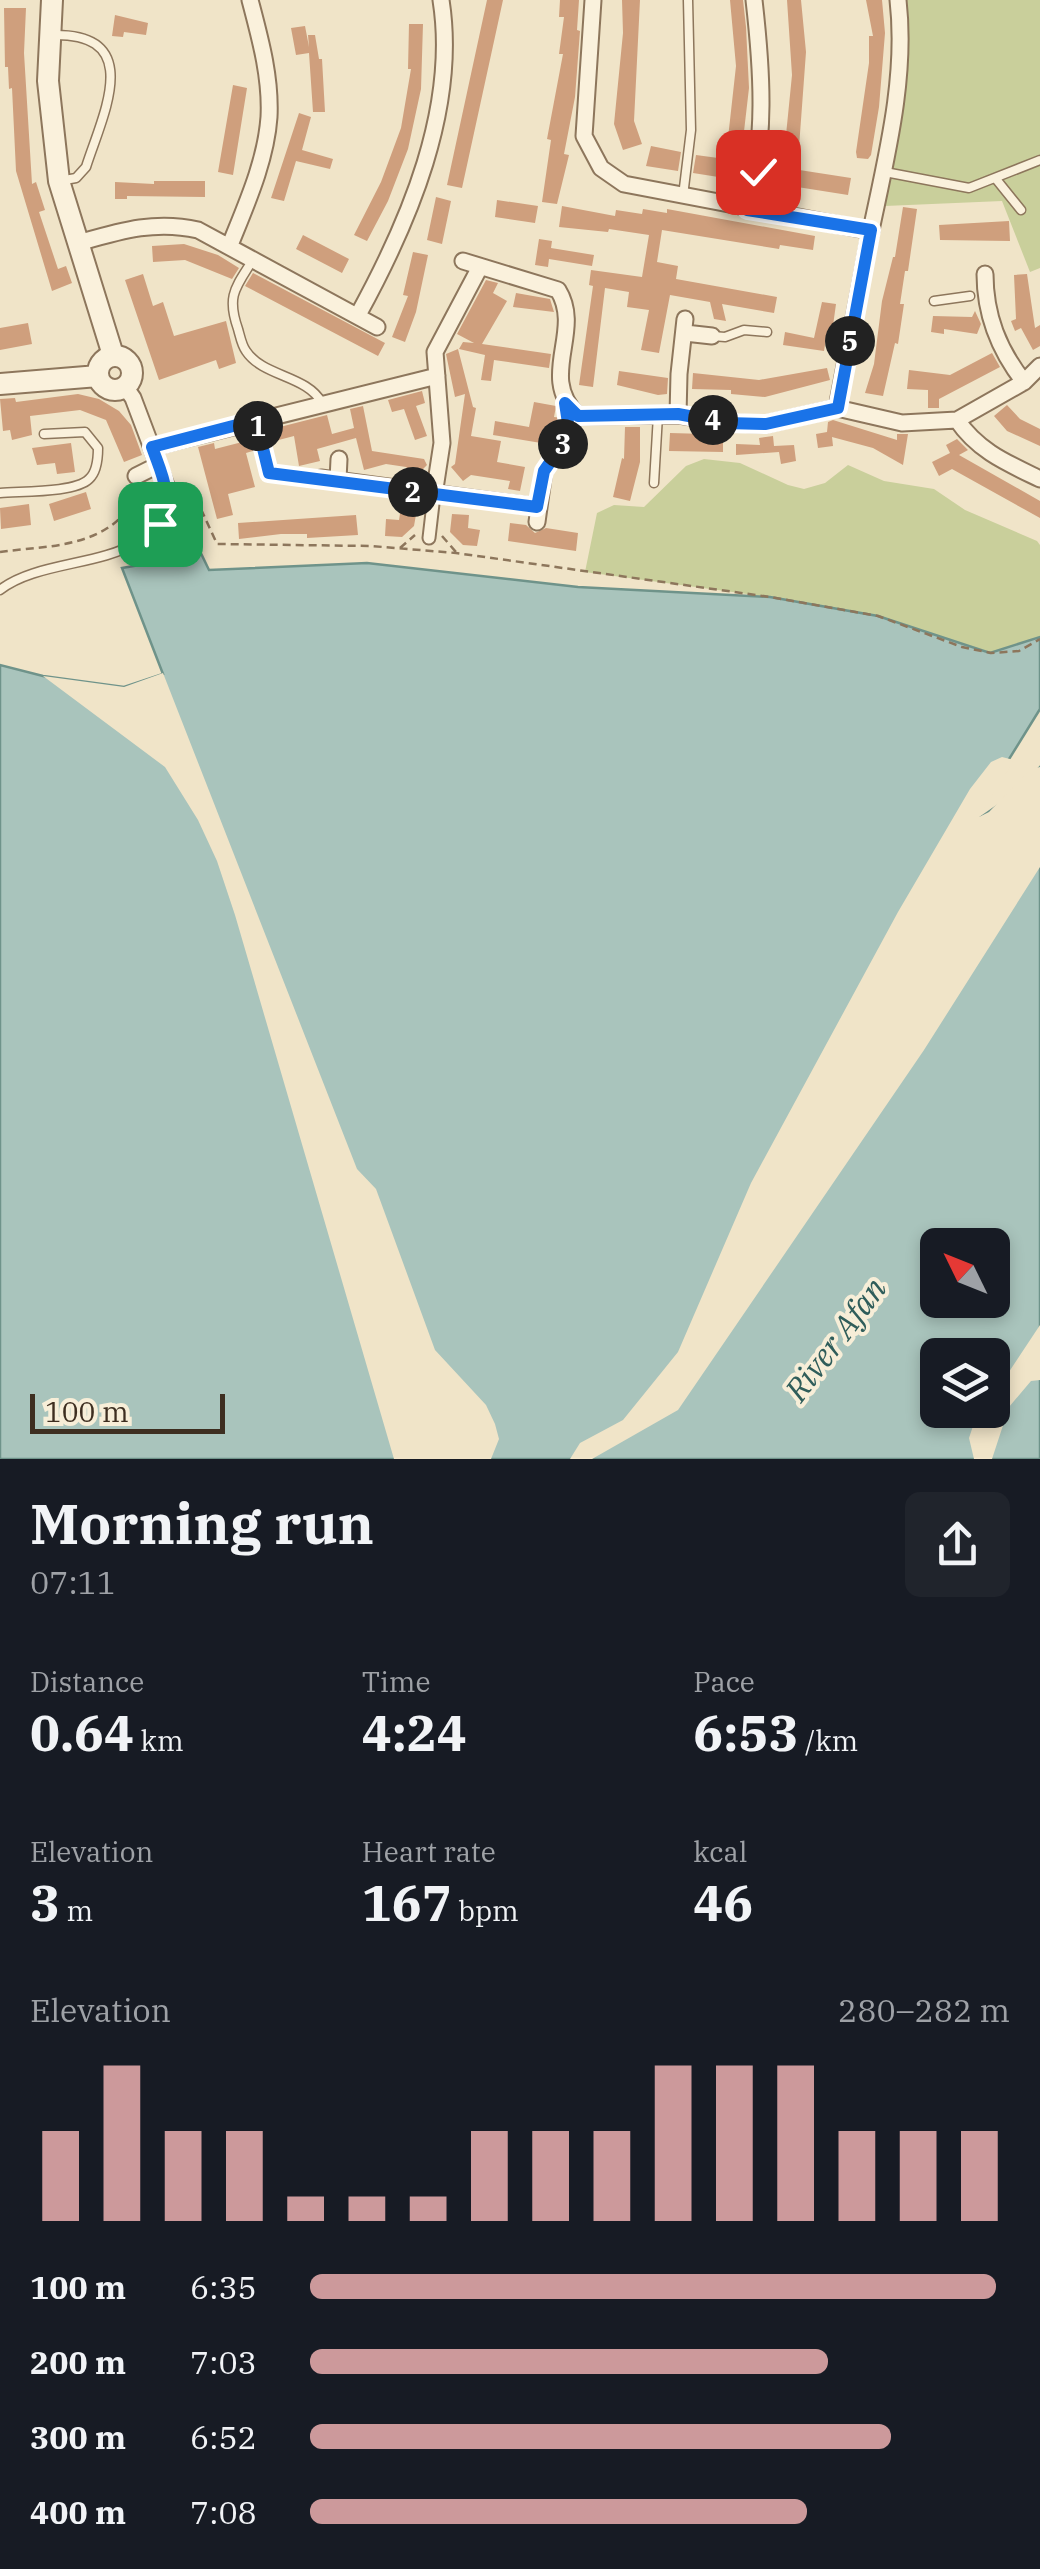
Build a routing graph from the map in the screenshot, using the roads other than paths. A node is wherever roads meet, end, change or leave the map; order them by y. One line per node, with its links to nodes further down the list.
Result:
1 (52, 0): 8 (street)
2 (250, 0): 18 (street)
3 (441, 0): 25 (street)
4 (593, 0): 13 (street)
5 (688, 0): 13 (lane)
6 (754, 0): 14 (street)
7 (898, 0): 10 (street)
8 (48, 36): 12 (street); 12 (lane)
9 (1040, 160): 11 (lane)
10 (886, 172): 11 (lane); 16 (street)
11 (996, 179): 15 (lane)
12 (59, 181): 17 (street)
13 (683, 196): 14 (street)
14 (747, 210): 16 (street)
15 (1021, 210)
16 (871, 230): 37 (street)
17 (78, 243): 18 (street); 29 (street)
18 (230, 245): 19 (street)
19 (254, 258): 25 (street); 36 (lane)
20 (463, 261): 21 (street)
21 (480, 267): 32 (street); 39 (street)
22 (985, 274): 23 (street)
23 (978, 295): 24 (lane); 33 (street)
24 (934, 301)
25 (358, 316): 26 (street)
26 (377, 327)
27 (766, 332): 28 (lane)
28 (712, 336): 38 (street)
29 (112, 355): 31 (street); 35 (street)
30 (1040, 366): 33 (street)
31 (98, 376): 34 (street); 35 (street)
32 (438, 376): 36 (street); 55 (street)
33 (1024, 382): 41 (street)
34 (0, 384)
35 (126, 388): 43 (street)
36 (322, 404): 40 (street)
37 (838, 408): 38 (street); 41 (street)
38 (678, 414): 39 (street)
39 (658, 415): 52 (lane)
40 (256, 420): 43 (street); 47 (lane)
41 (957, 420): 50 (street)
42 (44, 434): 54 (lane)
43 (152, 447): 45 (street)
44 (339, 459): 51 (street)
45 (158, 465): 48 (street); 53 (street)
46 (544, 471): 55 (street)
47 (269, 473)
48 (136, 476)
49 (321, 478): 51 (street)
50 (1040, 478)
51 (338, 480): 55 (street)
52 (654, 483)
53 (167, 488): 57 (lane)
54 (0, 493)
55 (434, 496): 56 (street)
56 (429, 538)
57 (0, 590)

